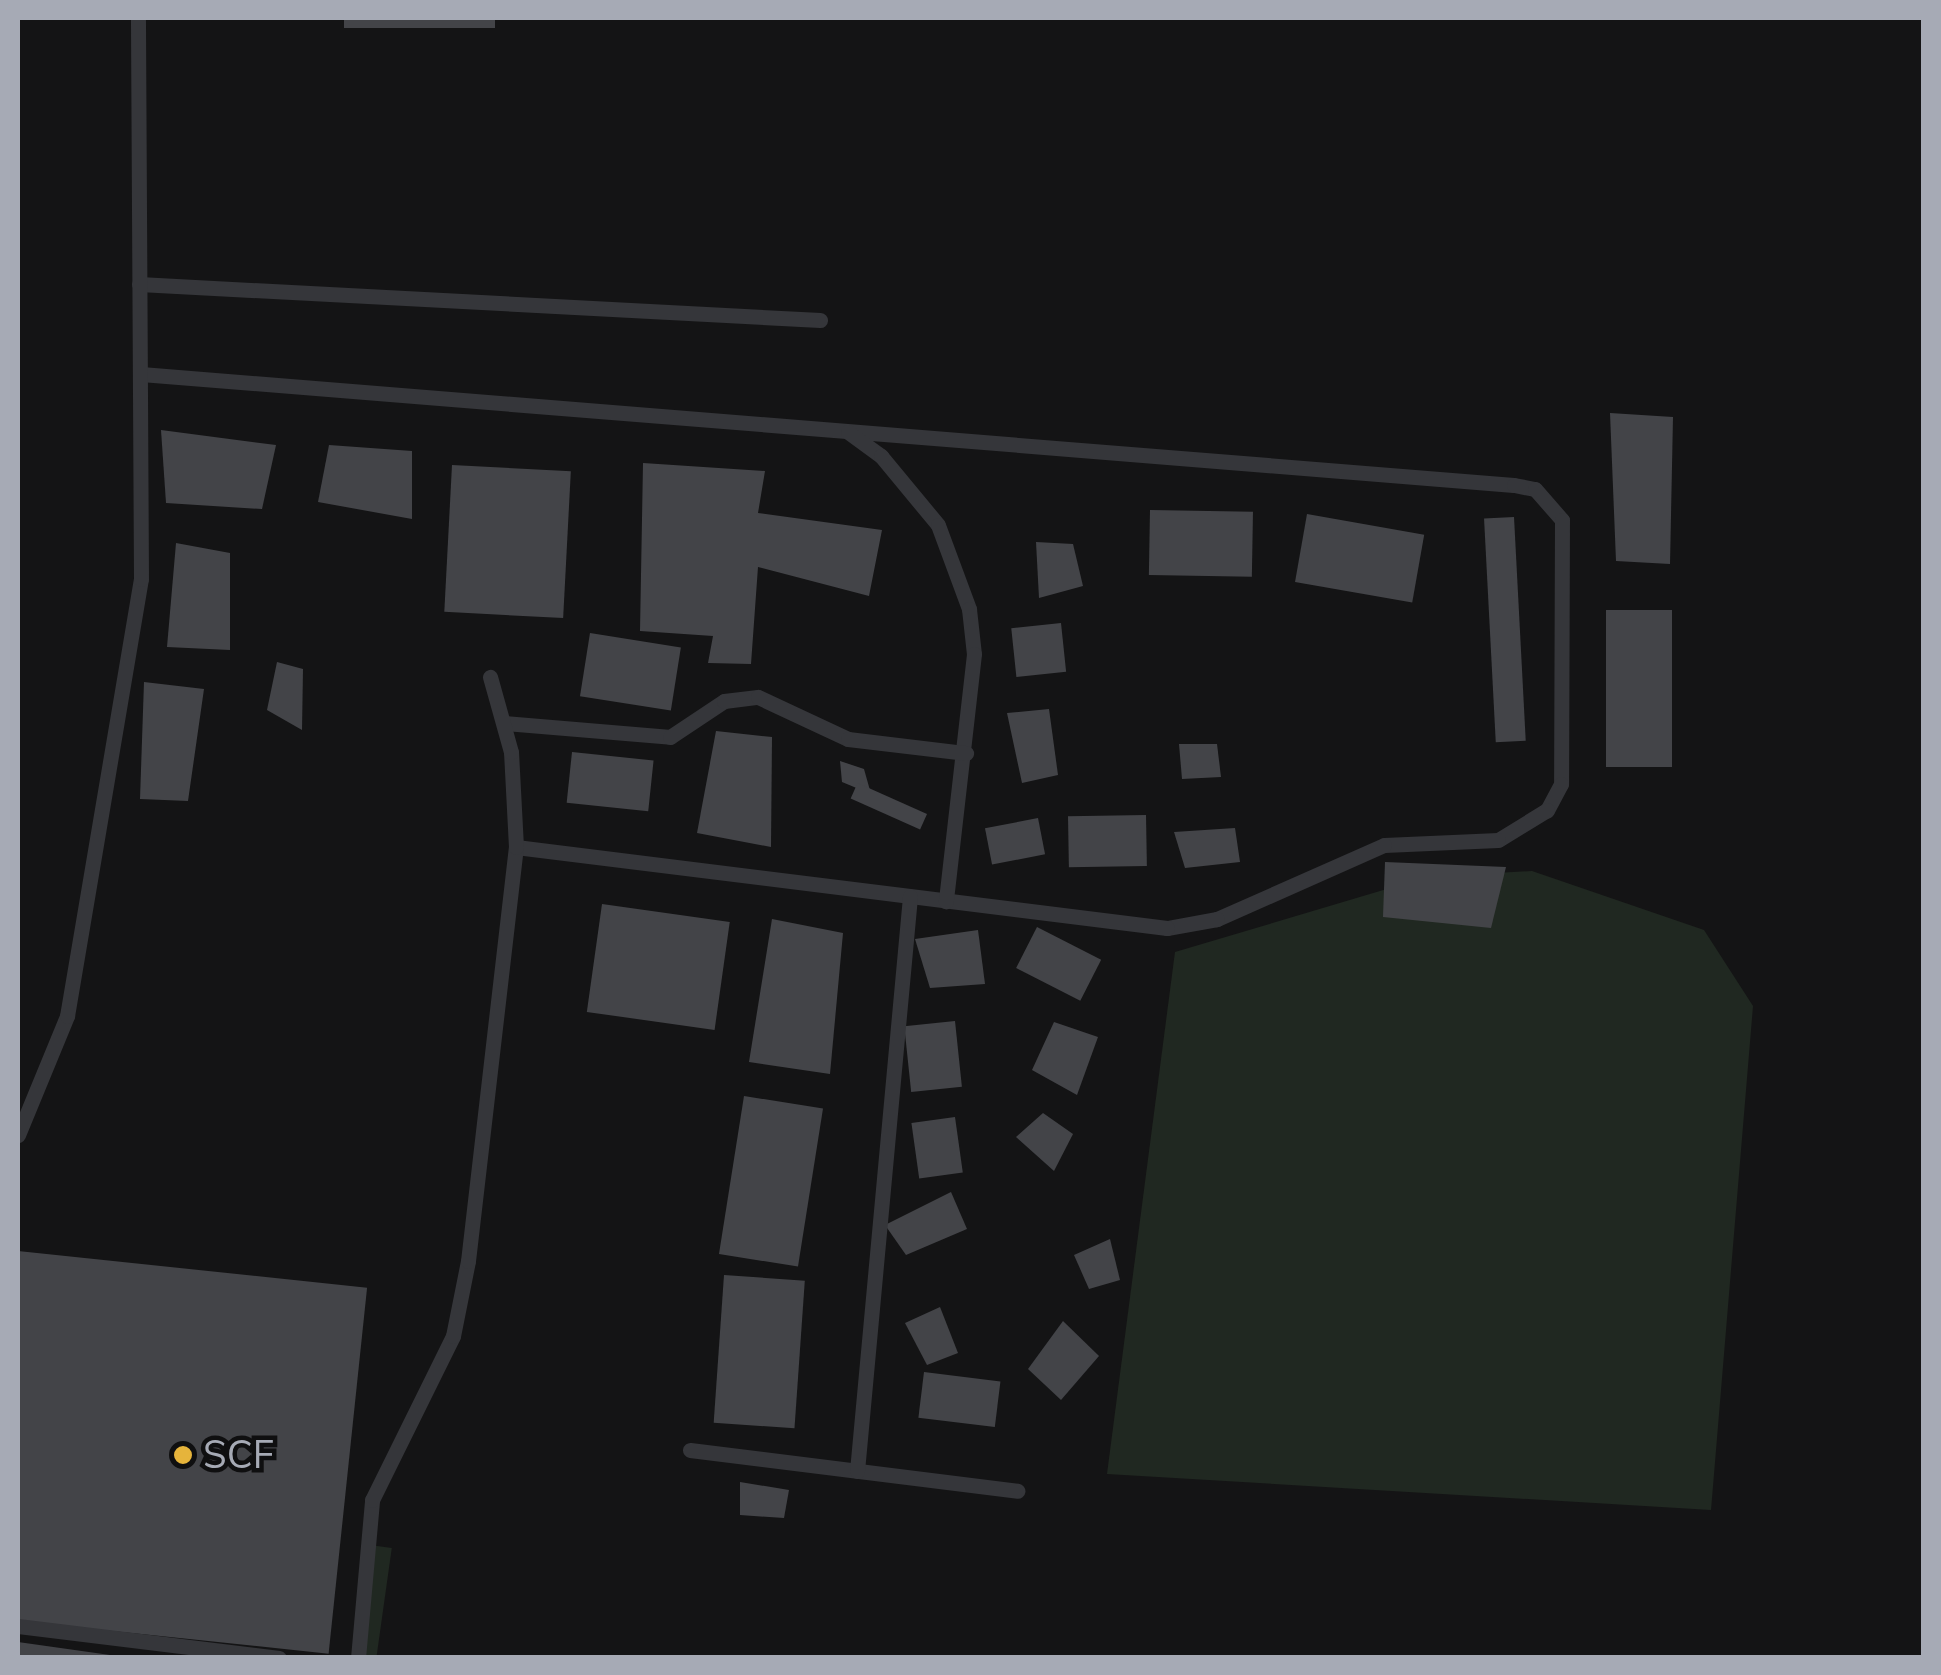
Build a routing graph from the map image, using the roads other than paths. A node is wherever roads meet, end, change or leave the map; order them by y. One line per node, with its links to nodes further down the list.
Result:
1 (138, 18): 2 (lane)
2 (139, 284): 3 (lane); 4 (lane)
3 (820, 320)
4 (142, 374): 5 (lane); 12 (lane)
5 (844, 430): 8 (lane); 11 (lane)
6 (490, 678): 7 (lane)
7 (505, 723): 8 (lane); 9 (lane)
8 (966, 753): 11 (lane)
9 (516, 847): 10 (lane); 18 (lane)
10 (910, 896): 11 (lane); 14 (lane)
11 (946, 901)
12 (18, 1135)
13 (690, 1450): 14 (lane)
14 (857, 1471): 15 (lane)
15 (1017, 1491)
16 (18, 1626): 17 (lane)
17 (279, 1658)
18 (358, 1658)

